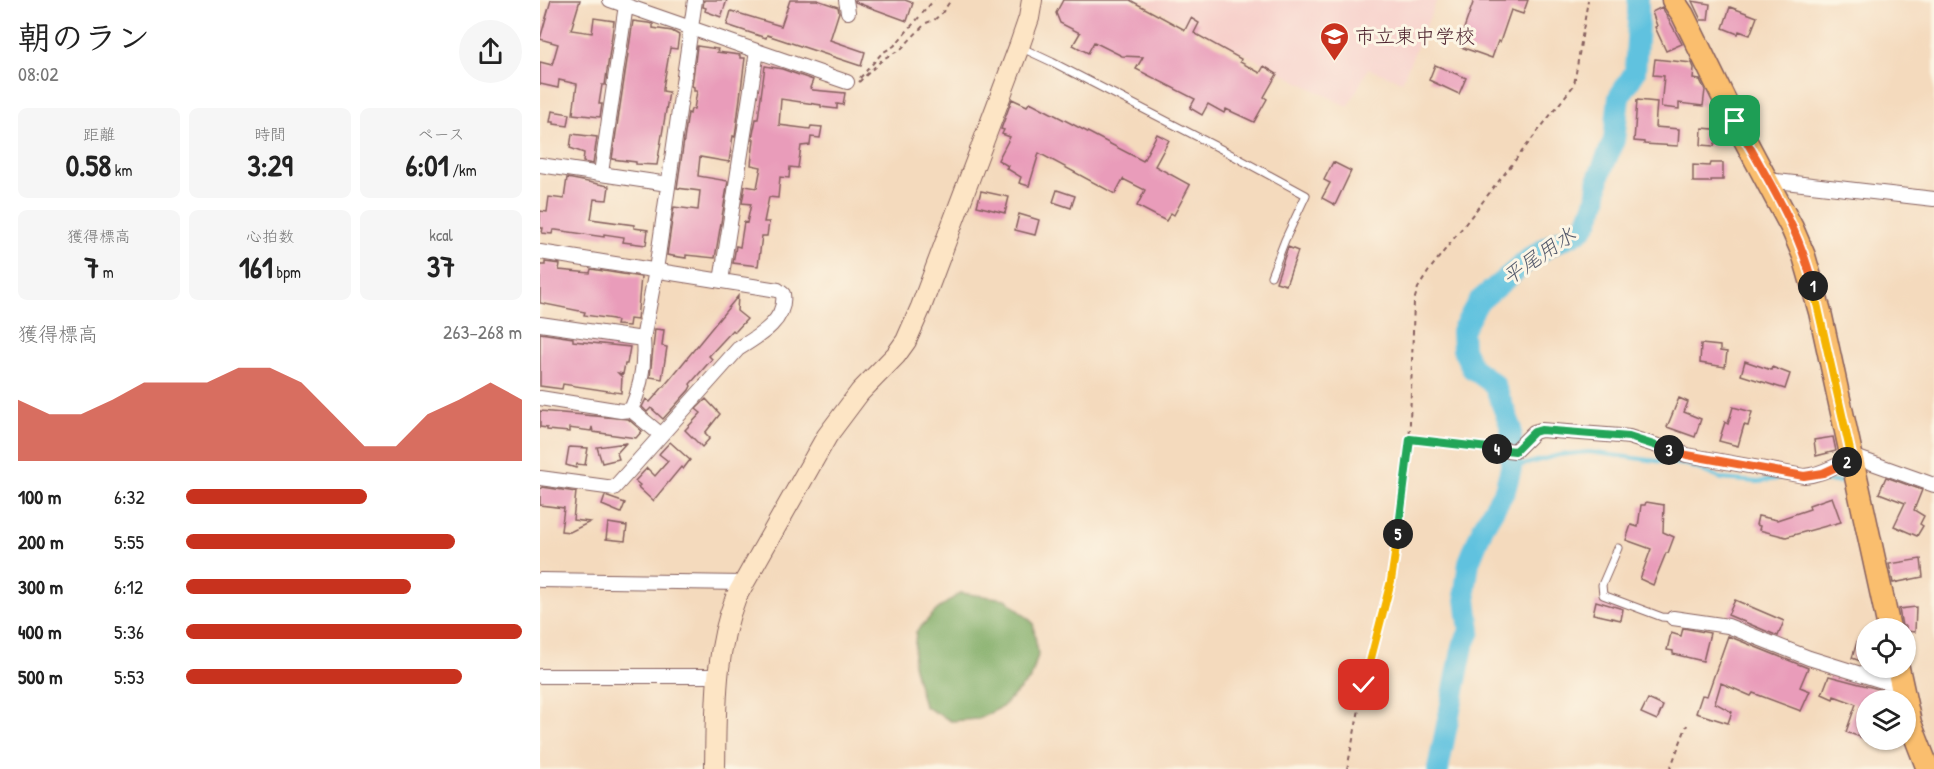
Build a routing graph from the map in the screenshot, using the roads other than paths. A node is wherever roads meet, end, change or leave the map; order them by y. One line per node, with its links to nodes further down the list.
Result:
1 (610, 0): 5 (street)
2 (695, 0): 6 (street)
3 (1032, 0): 7 (street)
4 (1673, 0): 12 (main road)
5 (626, 5): 6 (street); 11 (street)
6 (690, 28): 8 (street); 13 (street)
7 (1019, 47): 17 (lane); 30 (street)
8 (757, 51): 9 (street); 18 (street)
9 (847, 82)
10 (540, 165): 11 (street)
11 (601, 173): 13 (street)
12 (1768, 180): 14 (street); 25 (main road)
13 (668, 184): 16 (street)
14 (1934, 199)
15 (540, 252): 16 (street)
16 (656, 270): 18 (street); 20 (street)
17 (1272, 276)
18 (721, 281): 23 (street)
19 (540, 324): 20 (street)
20 (643, 339): 22 (street)
21 (540, 398): 22 (street)
22 (631, 410): 23 (street)
23 (660, 434): 26 (street)
24 (1511, 450): 25 (street)
25 (1852, 459): 27 (street); 32 (main road)
26 (540, 478)
27 (1934, 485)
28 (1618, 548): 31 (lane)
29 (540, 580): 30 (street)
30 (744, 583): 35 (street)
31 (1673, 618): 33 (street)
32 (1887, 618)
33 (1856, 668)
34 (540, 676): 35 (street)
35 (717, 676): 37 (street)
36 (1900, 678): 38 (main road)
37 (715, 769)
38 (1928, 769)

